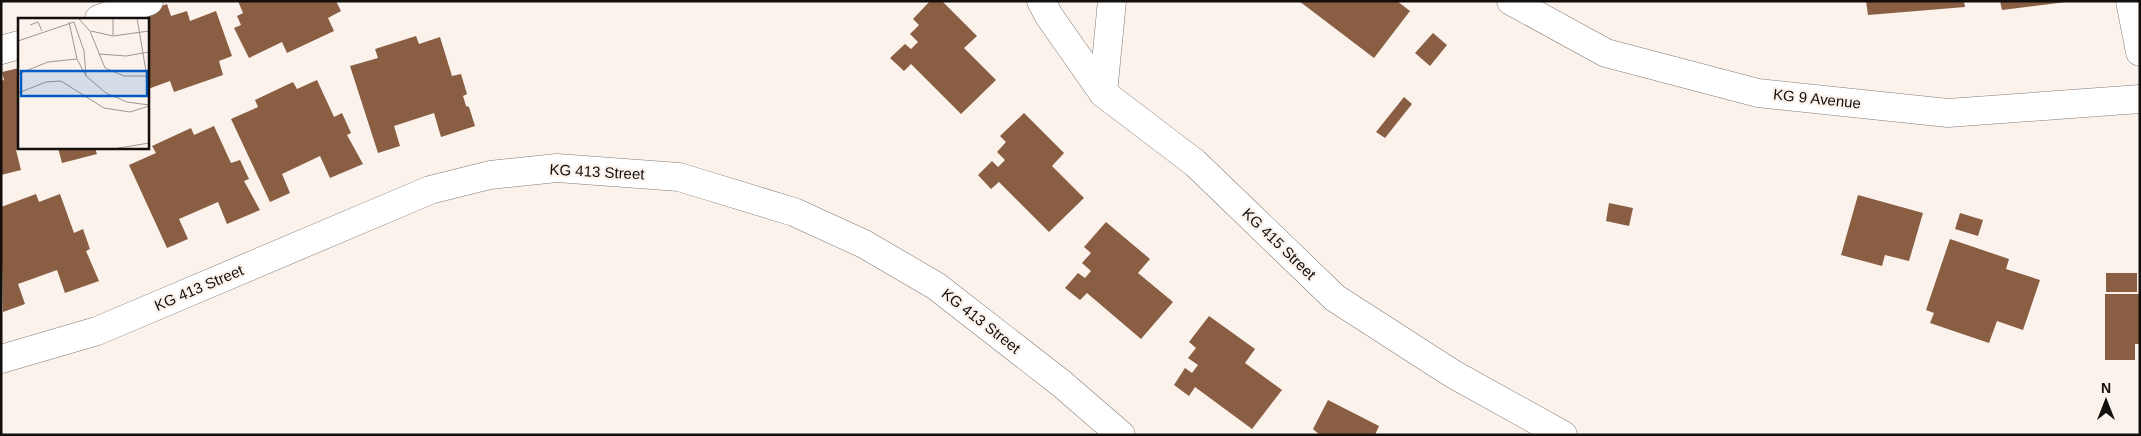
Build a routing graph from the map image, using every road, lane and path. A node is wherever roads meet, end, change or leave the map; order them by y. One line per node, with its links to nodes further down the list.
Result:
1 (149, 1): 6 (street)
2 (1041, 1): 10 (street, KG 415 Street)
3 (1112, 1): 10 (street)
4 (1511, 1): 11 (street, KG 9 Avenue)
5 (2130, 1): 9 (street)
6 (102, 18)
7 (18, 45): 8 (street)
8 (1, 50)
9 (2140, 52)
10 (1103, 93): 14 (street, KG 415 Street)
11 (2140, 99)
12 (1, 359): 13 (street, KG 413 Street)
13 (1121, 435)
14 (1563, 435)

